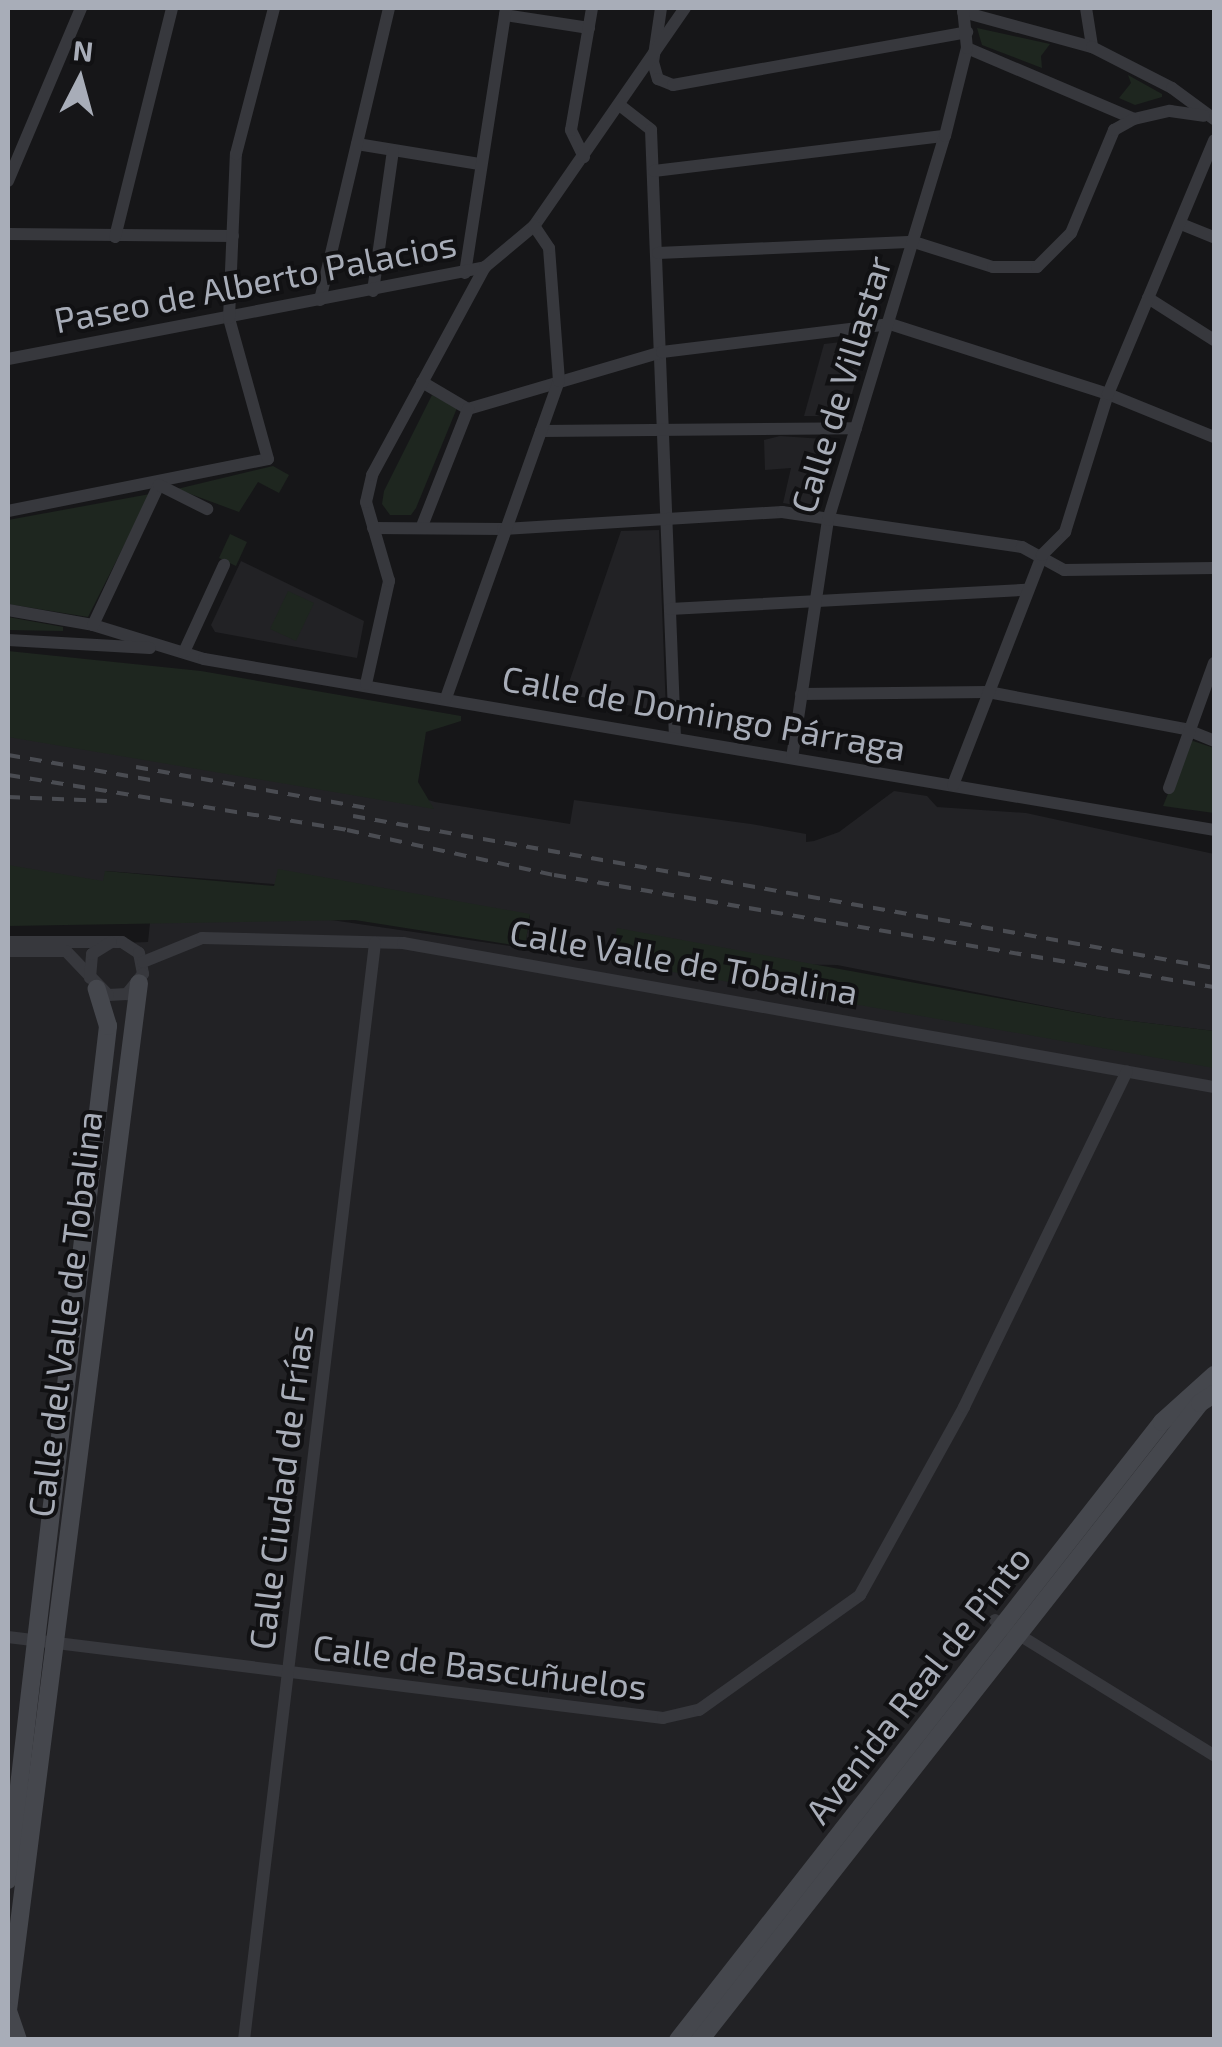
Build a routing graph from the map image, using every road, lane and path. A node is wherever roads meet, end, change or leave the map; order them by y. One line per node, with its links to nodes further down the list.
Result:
1 (81, 8): 26 (street)
2 (172, 8): 31 (street)
3 (274, 8): 30 (street)
4 (389, 8): 21 (street)
5 (592, 8): 11 (street)
6 (661, 8): 15 (street)
7 (685, 8): 15 (street, Paseo de Alberto Palacios)
8 (1086, 8): 13 (street)
9 (963, 10): 12 (street, Calle de Villastar); 13 (street)
10 (505, 11): 11 (street); 24 (street)
11 (589, 28): 23 (street)
12 (966, 32): 14 (street, Calle de Villastar); 15 (street)
13 (1092, 47): 17 (street)
14 (967, 48): 18 (street); 19 (street, Calle de Villastar)
15 (653, 62): 16 (street, Paseo de Alberto Palacios)
16 (622, 107): 23 (street, Paseo de Alberto Palacios); 25 (street)
17 (1210, 117): 18 (street)
18 (1134, 119): 33 (street)
19 (945, 136): 25 (street); 33 (street, Calle de Villastar)
20 (1214, 140): 27 (street)
21 (358, 144): 22 (street); 39 (street)
22 (392, 150): 24 (street); 37 (street)
23 (584, 158): 28 (street, Paseo de Alberto Palacios)
24 (479, 164): 36 (street)
25 (654, 171): 34 (street)
26 (8, 181)
27 (1181, 224): 32 (street); 38 (street)
28 (534, 226): 35 (street, Paseo de Alberto Palacios); 45 (street)
29 (8, 234): 31 (street)
30 (233, 236): 31 (street); 40 (street)
31 (114, 237)
32 (1214, 237)
33 (914, 242): 34 (street); 41 (street, Calle de Villastar)
34 (658, 253): 43 (street)
35 (484, 268): 36 (street, Paseo de Alberto Palacios); 46 (street)
36 (464, 274): 37 (street, Paseo de Alberto Palacios)
37 (373, 291): 39 (street, Paseo de Alberto Palacios)
38 (1148, 298): 42 (street); 47 (street)
39 (320, 300): 40 (street, Paseo de Alberto Palacios)
40 (229, 318): 44 (street, Paseo de Alberto Palacios); 53 (street)
41 (890, 324): 43 (street); 47 (street); 50 (street, Calle de Villastar)
42 (1214, 340)
43 (662, 352): 45 (street); 49 (street)
44 (8, 359)
45 (559, 381): 48 (street); 51 (street)
46 (422, 382): 48 (street); 59 (street)
47 (1108, 394): 52 (street); 61 (street)
48 (468, 409): 58 (street)
49 (664, 428): 50 (street); 51 (street); 57 (street)
50 (856, 428): 56 (street, Calle de Villastar)
51 (541, 431): 60 (street)
52 (1214, 437)
53 (159, 485): 54 (street); 55 (street); 68 (street)
54 (207, 509)
55 (8, 510)
56 (828, 520): 57 (street); 61 (street); 65 (street, Calle de Villastar)
57 (668, 521): 60 (street); 66 (street)
58 (422, 526): 59 (street); 60 (street)
59 (373, 528): 72 (street)
60 (503, 529): 75 (street)
61 (1042, 554): 63 (street); 64 (street)
62 (224, 566): 70 (street)
63 (1214, 568)
64 (1026, 590): 65 (street); 73 (street)
65 (815, 601): 66 (street); 74 (street, Calle de Villastar)
66 (670, 609): 77 (street)
67 (8, 610): 68 (street, Calle de Domingo Párraga)
68 (93, 625): 70 (street, Calle de Domingo Párraga)
69 (8, 640): 70 (street, Calle de Domingo Párraga)
70 (184, 652): 72 (street, Calle de Domingo Párraga)
71 (1214, 663): 76 (street)
72 (366, 684): 75 (street, Calle de Domingo Párraga)
73 (988, 692): 74 (street); 76 (street); 80 (street)
74 (801, 694): 79 (street, Calle de Villastar)
75 (446, 698): 77 (street, Calle de Domingo Párraga)
76 (1185, 729): 78 (street); 81 (street)
77 (675, 738): 79 (street, Calle de Domingo Párraga)
78 (1214, 741)
79 (792, 758): 80 (street, Calle de Domingo Párraga)
80 (954, 785): 82 (street, Calle de Domingo Párraga)
81 (1168, 788)
82 (1214, 830)
83 (8, 942): 84 (street)
84 (110, 942): 87 (street); 89 (street)
85 (375, 942): 87 (street, Calle Valle de Tobalina); 90 (street, Calle Valle de Tobalina); 98 (street, Calle Ciudad de Frías)
86 (8, 951): 89 (street)
87 (143, 962): 88 (street)
88 (140, 983): 89 (street); 97 (main road, Calle del Valle de Tobalina)
89 (94, 985): 96 (main road, Calle del Valle de Tobalina)
90 (1127, 1071): 91 (street, Calle Valle de Tobalina); 98 (street, Calle de Bascuñuelos)
91 (1214, 1087)
92 (1214, 1375): 94 (main road, Avenida Real de Pinto)
93 (1214, 1394): 94 (main road, Avenida Real de Pinto)
94 (1006, 1626): 99 (street); 104 (main road, Avenida Real de Pinto); 105 (main road, Avenida Real de Pinto)
95 (8, 1637): 96 (street, Calle de Bascuñuelos)
96 (36, 1640): 97 (street, Calle de Bascuñuelos); 100 (main road, Calle del Valle de Tobalina)
97 (56, 1645): 98 (street, Calle de Bascuñuelos); 101 (main road, Calle del Valle de Tobalina)
98 (287, 1672): 103 (street, Calle Ciudad de Frías)
99 (1214, 1755)
100 (8, 1880)
101 (8, 2010): 102 (main road)
102 (18, 2040)
103 (244, 2040)
104 (678, 2040)
105 (700, 2040)

